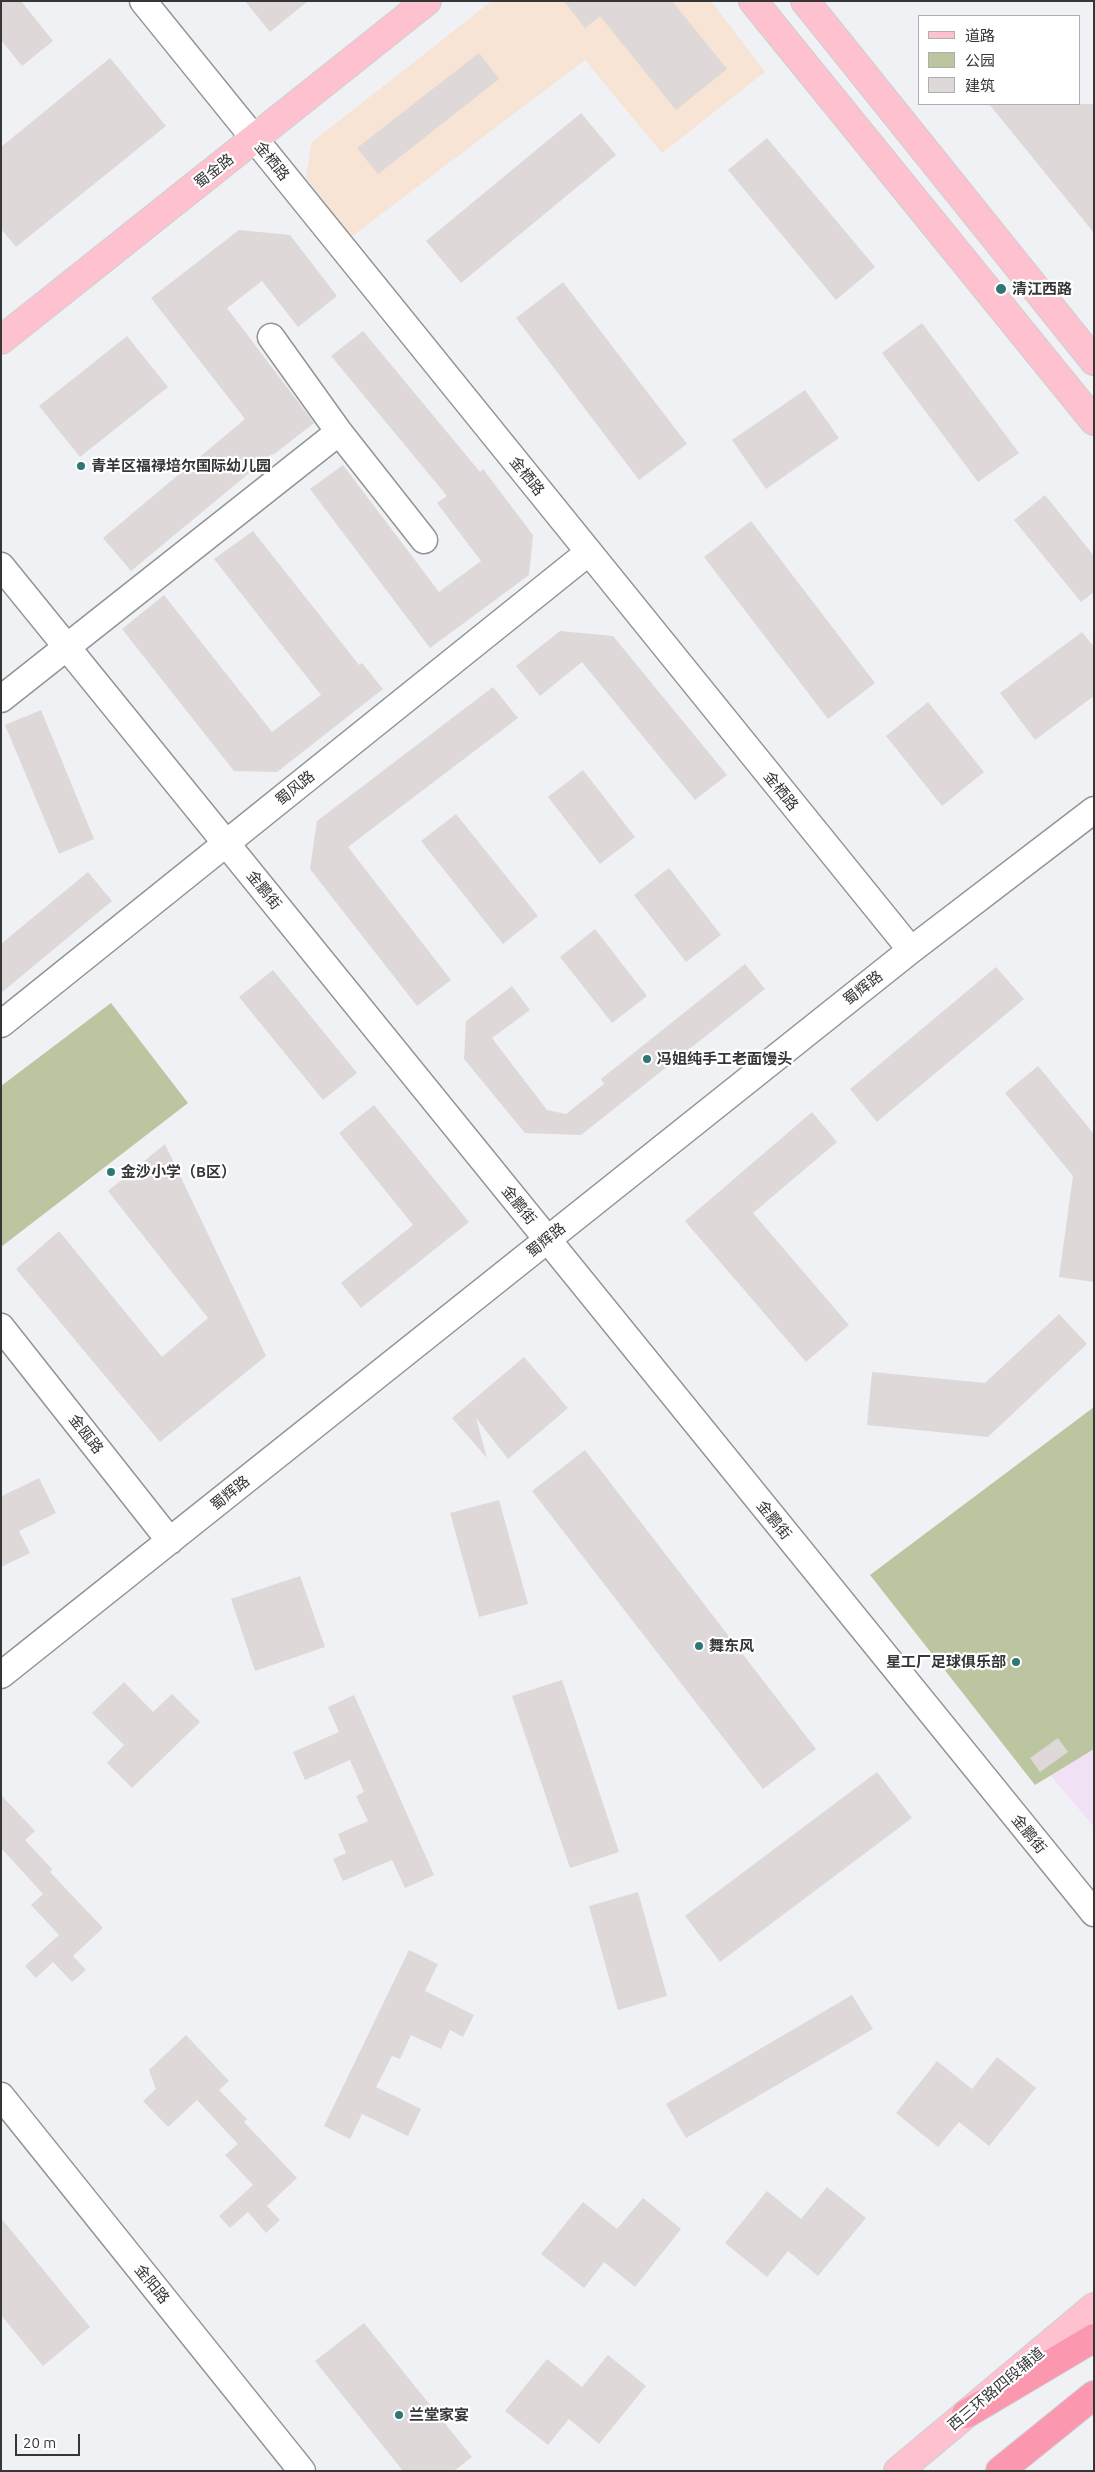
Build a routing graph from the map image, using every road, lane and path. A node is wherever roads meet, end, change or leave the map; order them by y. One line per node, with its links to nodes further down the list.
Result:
1 (143, 1): 5 (street, 金栖路)
2 (427, 1): 5 (main road, 蜀金路)
3 (753, 1): 9 (main road)
4 (805, 1): 8 (main road)
5 (254, 139): 7 (main road, 蜀金路); 12 (street, 金栖路)
6 (271, 337): 10 (street)
7 (1, 340)
8 (1094, 361)
9 (1094, 420)
10 (338, 432): 11 (street); 14 (street)
11 (424, 540)
12 (588, 552): 17 (street, 蜀风路); 18 (street, 金栖路)
13 (1, 566): 14 (street, 金鹏街)
14 (66, 646): 15 (street); 17 (street, 金鹏街)
15 (1, 699)
16 (1094, 810): 18 (street, 蜀辉路)
17 (226, 844): 19 (street, 蜀风路); 20 (street, 金鹏街)
18 (911, 950): 20 (street, 蜀辉路)
19 (1, 1024)
20 (547, 1239): 22 (street, 蜀辉路); 24 (street, 金鹏街)
21 (1, 1327): 22 (street, 金瓯路)
22 (170, 1541): 23 (street, 蜀辉路)
23 (1, 1675)
24 (1094, 1914)
25 (1, 2096): 30 (street, 金阳路)
26 (1094, 2306): 29 (main road, 西三环路四段辅道)
27 (1094, 2338): 29 (highway)
28 (1094, 2396): 32 (highway)
29 (966, 2414): 31 (main road, 西三环路四段辅道)
30 (302, 2471)
31 (898, 2471)
32 (1000, 2471)

